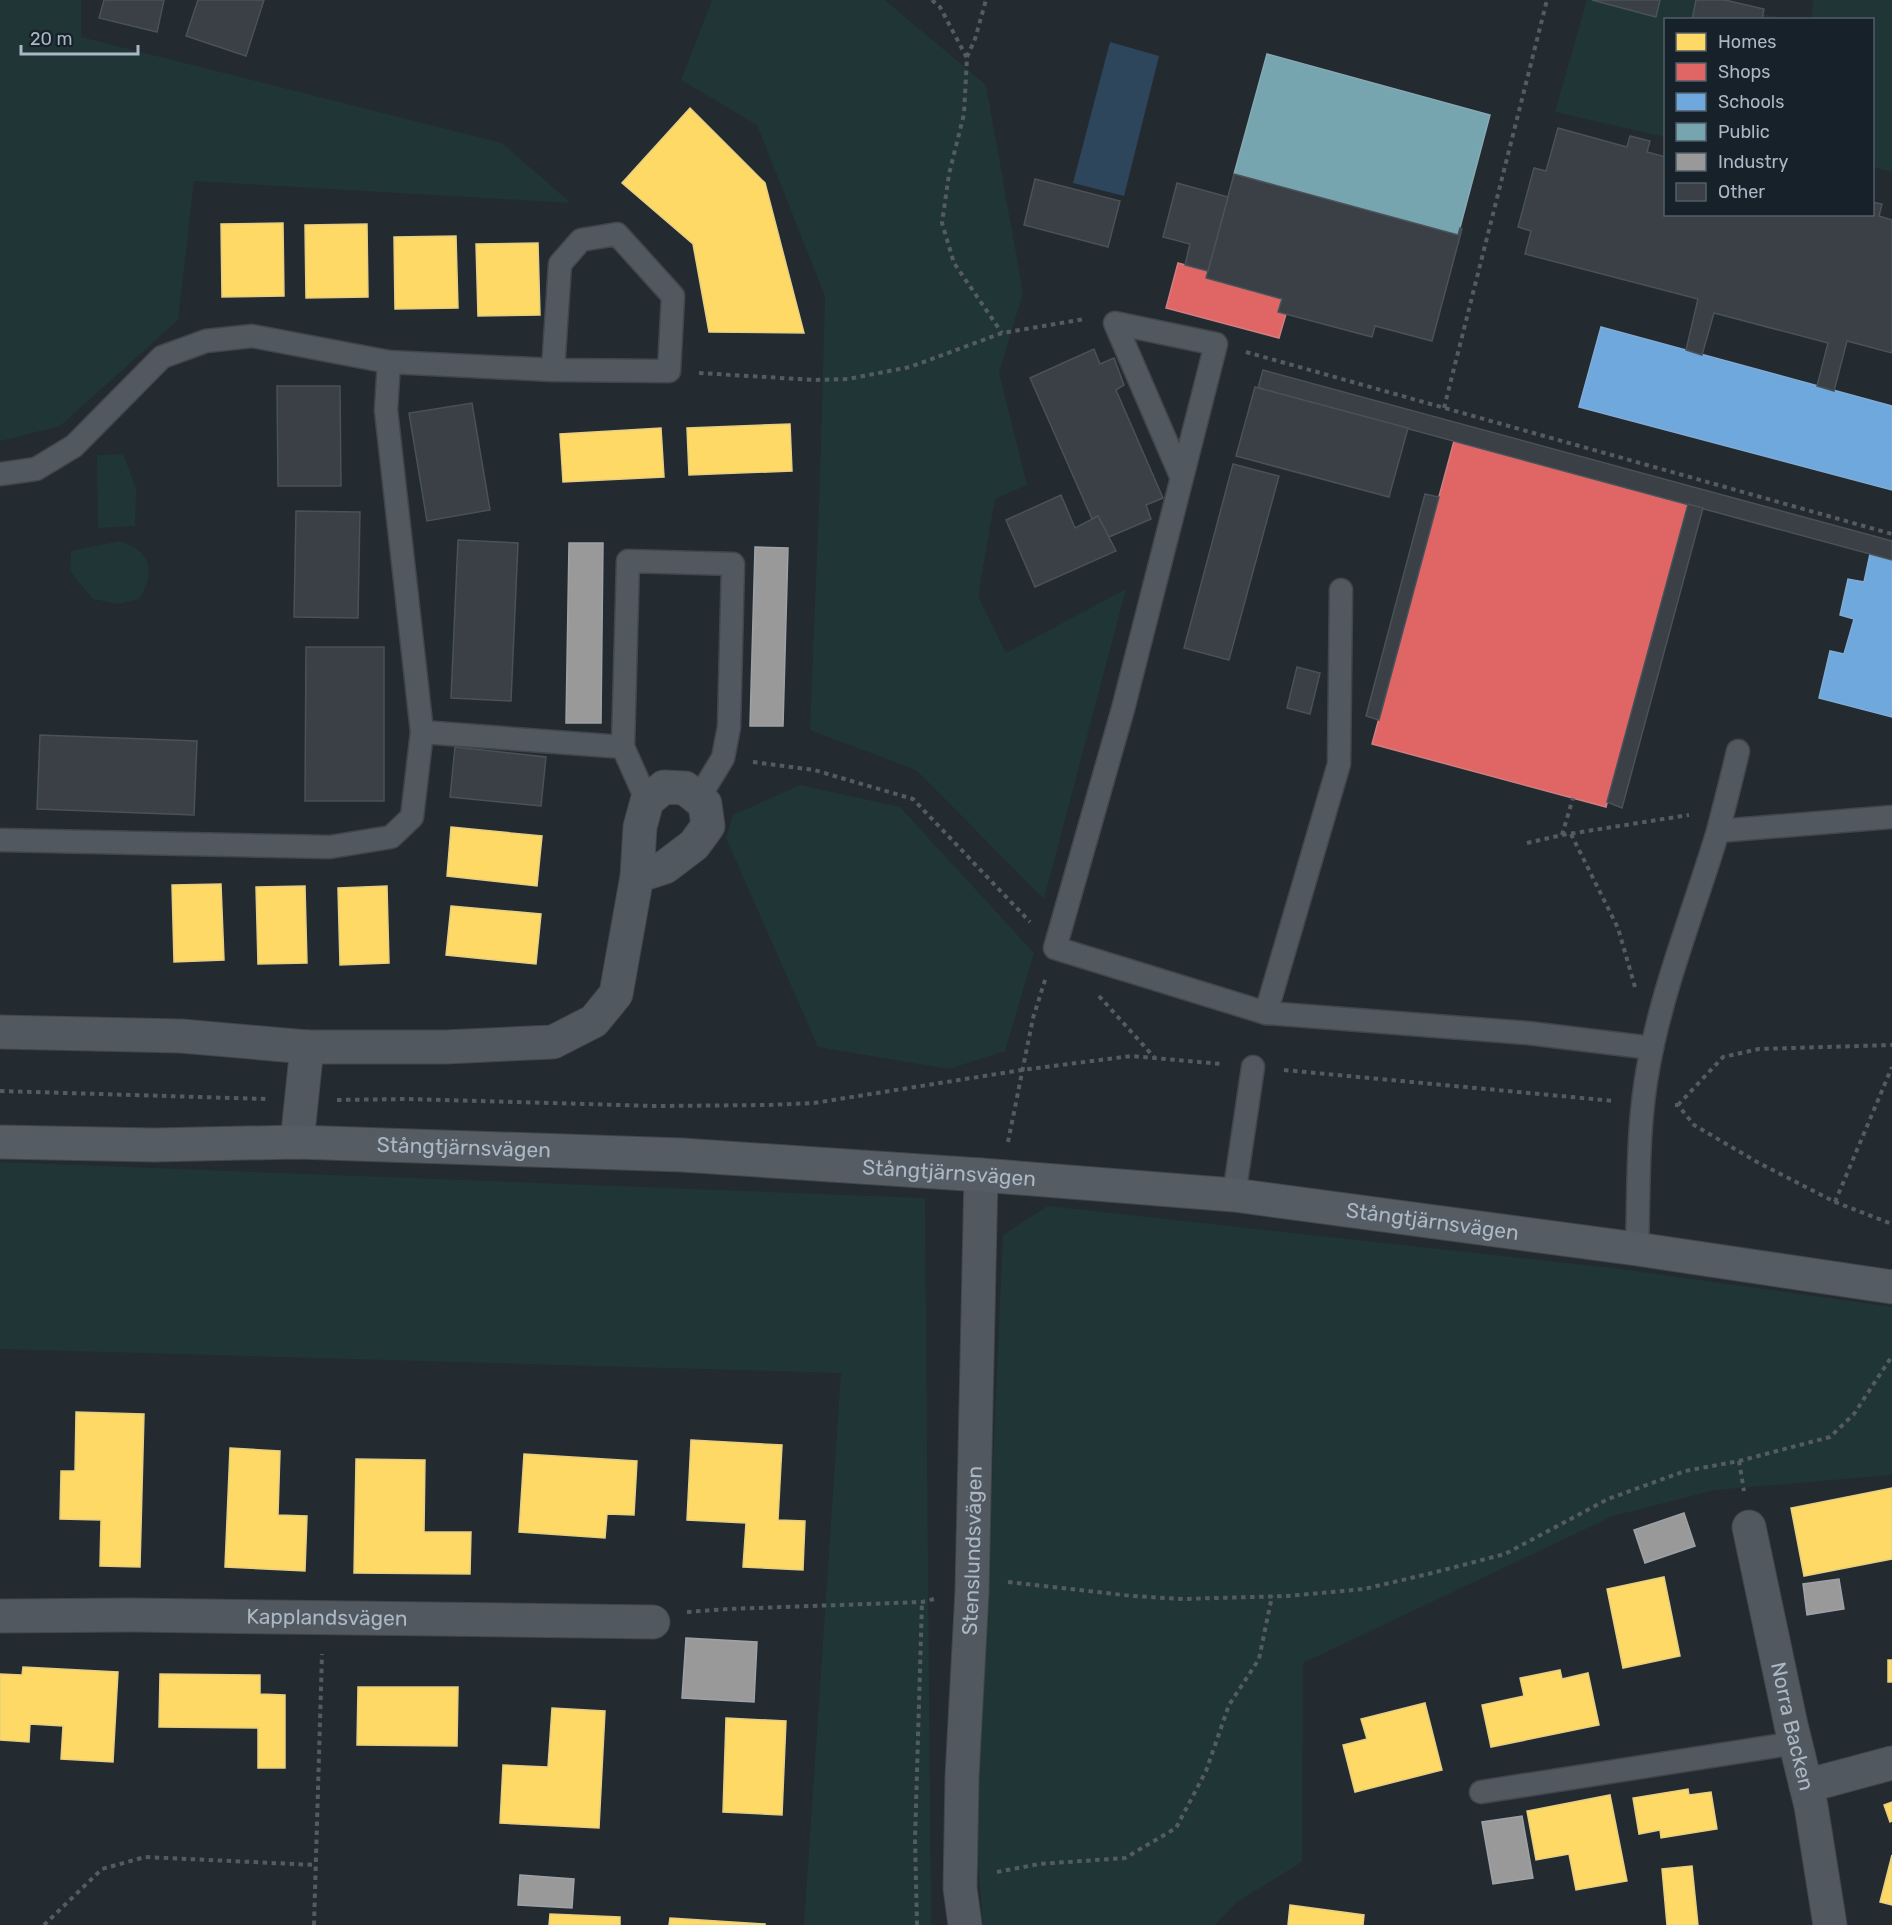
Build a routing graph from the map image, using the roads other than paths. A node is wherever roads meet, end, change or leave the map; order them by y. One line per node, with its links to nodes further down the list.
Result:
1 (389, 362): 2 (lane); 3 (lane); 6 (lane)
2 (553, 370): 2 (lane)
3 (0, 474)
4 (1181, 476): 4 (lane); 15 (lane)
5 (1341, 590): 15 (lane)
6 (422, 732): 7 (lane); 13 (lane)
7 (623, 747): 9 (lane); 10 (lane)
8 (1738, 751): 12 (lane)
9 (698, 799): 10 (street); 14 (street)
10 (647, 801): 14 (street)
11 (1892, 817): 12 (lane)
12 (1720, 820): 18 (lane)
13 (0, 840)
14 (637, 876): 17 (street)
15 (1266, 1013): 18 (lane)
16 (0, 1032): 17 (street)
17 (307, 1047): 21 (street)
18 (1652, 1048): 24 (lane)
19 (1253, 1067): 23 (lane)
20 (0, 1142): 21 (street, Stångtjärnsvägen)
21 (297, 1142): 22 (street, Stångtjärnsvägen)
22 (981, 1175): 23 (street, Stångtjärnsvägen); 33 (street, Stenslundsvägen)
23 (1234, 1195): 24 (street, Stångtjärnsvägen)
24 (1637, 1249): 25 (street, Stångtjärnsvägen)
25 (1892, 1287)
26 (1749, 1527): 29 (street, Norra Backen)
27 (0, 1616): 28 (street, Kapplandsvägen)
28 (653, 1622)
29 (1795, 1743): 31 (street, Norra Backen); 32 (lane)
30 (1892, 1763): 31 (street)
31 (1806, 1786): 34 (street, Norra Backen)
32 (1481, 1792)
33 (965, 1925)
34 (1830, 1925)

